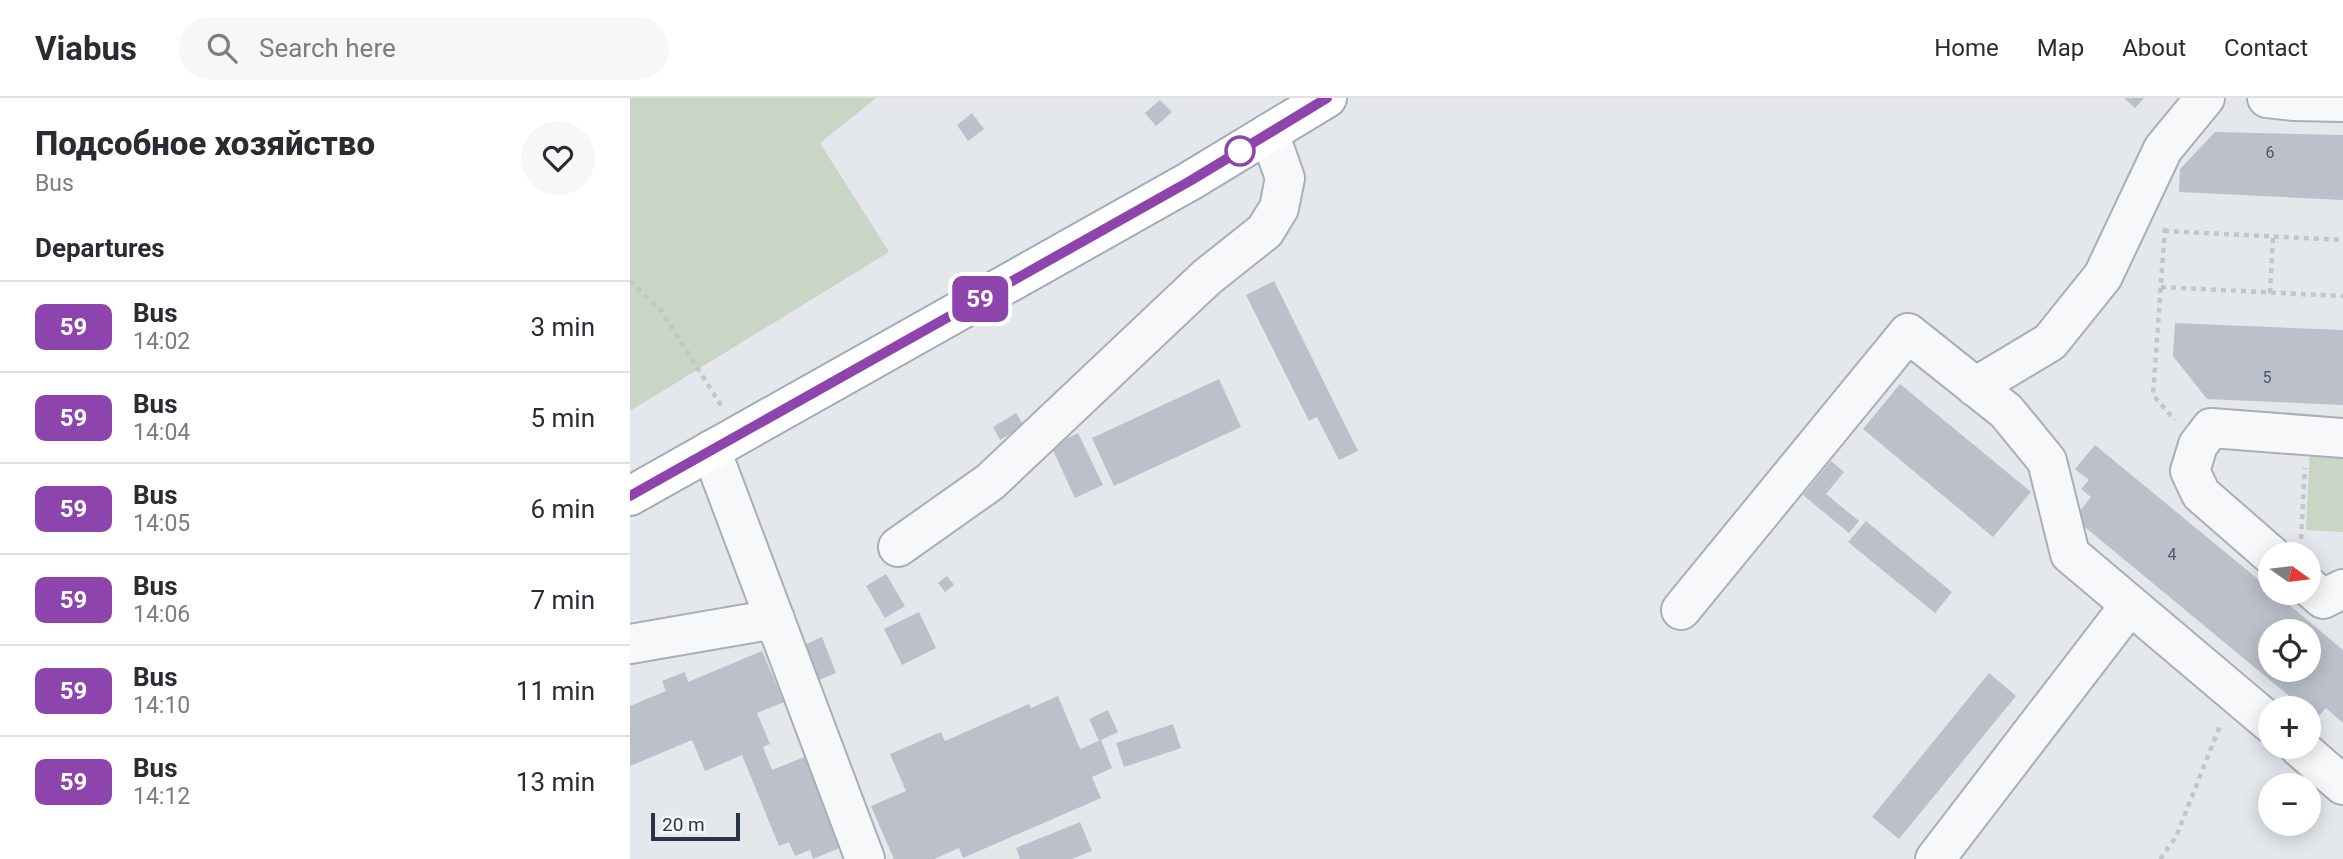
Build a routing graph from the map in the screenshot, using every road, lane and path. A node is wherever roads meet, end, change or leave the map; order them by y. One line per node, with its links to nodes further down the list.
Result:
1 (1327, 98): 5 (main road)
2 (2205, 98): 14 (lane)
3 (2267, 98): 4 (lane)
4 (2343, 102)
5 (1269, 133): 16 (main road); 21 (lane)
6 (2165, 218): 7 (path)
7 (2164, 231): 8 (path); 11 (path)
8 (2273, 237): 9 (path); 12 (path)
9 (2343, 240)
10 (630, 281): 16 (path)
11 (2161, 287): 12 (path); 17 (path)
12 (2270, 293): 13 (path)
13 (2343, 296)
14 (1975, 387): 24 (lane); 25 (lane)
15 (2325, 437): 17 (lane); 20 (path)
16 (726, 442): 18 (main road); 26 (lane)
17 (2198, 445): 19 (lane)
18 (630, 496)
19 (2276, 542)
20 (2288, 542)
21 (898, 547)
22 (2343, 589): 23 (lane)
23 (2321, 597)
24 (2130, 605): 28 (lane); 33 (lane)
25 (1681, 610)
26 (775, 619): 27 (lane); 32 (lane)
27 (630, 644)
28 (2234, 692): 29 (lane); 34 (path)
29 (2258, 713)
30 (2313, 759): 31 (lane)
31 (2343, 785)
32 (865, 859)
33 (1935, 859)
34 (2160, 859)

